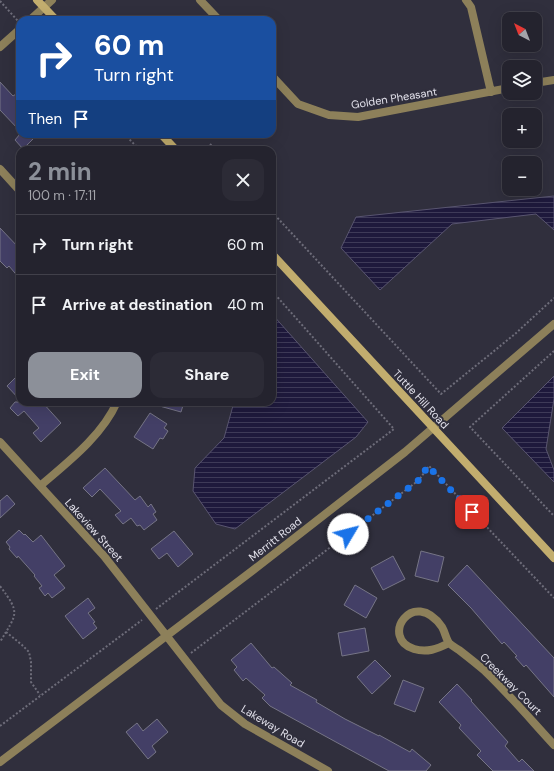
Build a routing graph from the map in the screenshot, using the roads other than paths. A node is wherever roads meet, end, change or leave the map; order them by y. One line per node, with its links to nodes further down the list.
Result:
1 (37, 0): 5 (main road)
2 (52, 0): 5 (street)
3 (200, 0): 8 (street)
4 (466, 0): 15 (street)
5 (44, 7): 6 (street); 7 (main road)
6 (34, 16)
7 (52, 16)
8 (215, 16)
9 (16, 33): 10 (street)
10 (0, 47)
11 (276, 80): 15 (street, Golden Pheasant)
12 (554, 80): 13 (street)
13 (542, 82)
14 (502, 90): 15 (street, Golden Pheasant)
15 (491, 92)
16 (165, 138): 17 (main road)
17 (172, 146)
18 (0, 169): 19 (street)
19 (16, 187)
20 (276, 258): 23 (main road, Tuttle Hill Road)
21 (554, 324): 23 (street, Merritt Road)
22 (115, 406): 25 (street)
23 (432, 428): 26 (main road, Tuttle Hill Road); 27 (street, Merritt Road)
24 (0, 442): 25 (street, Lakeview Street)
25 (40, 486): 27 (street, Lakeview Street)
26 (554, 558)
27 (167, 636): 30 (street, Merritt Road); 31 (street, Lakeway Road)
28 (449, 643): 28 (street, Creekway Court); 29 (street, Creekway Court)
29 (554, 745)
30 (0, 762)
31 (328, 771)

